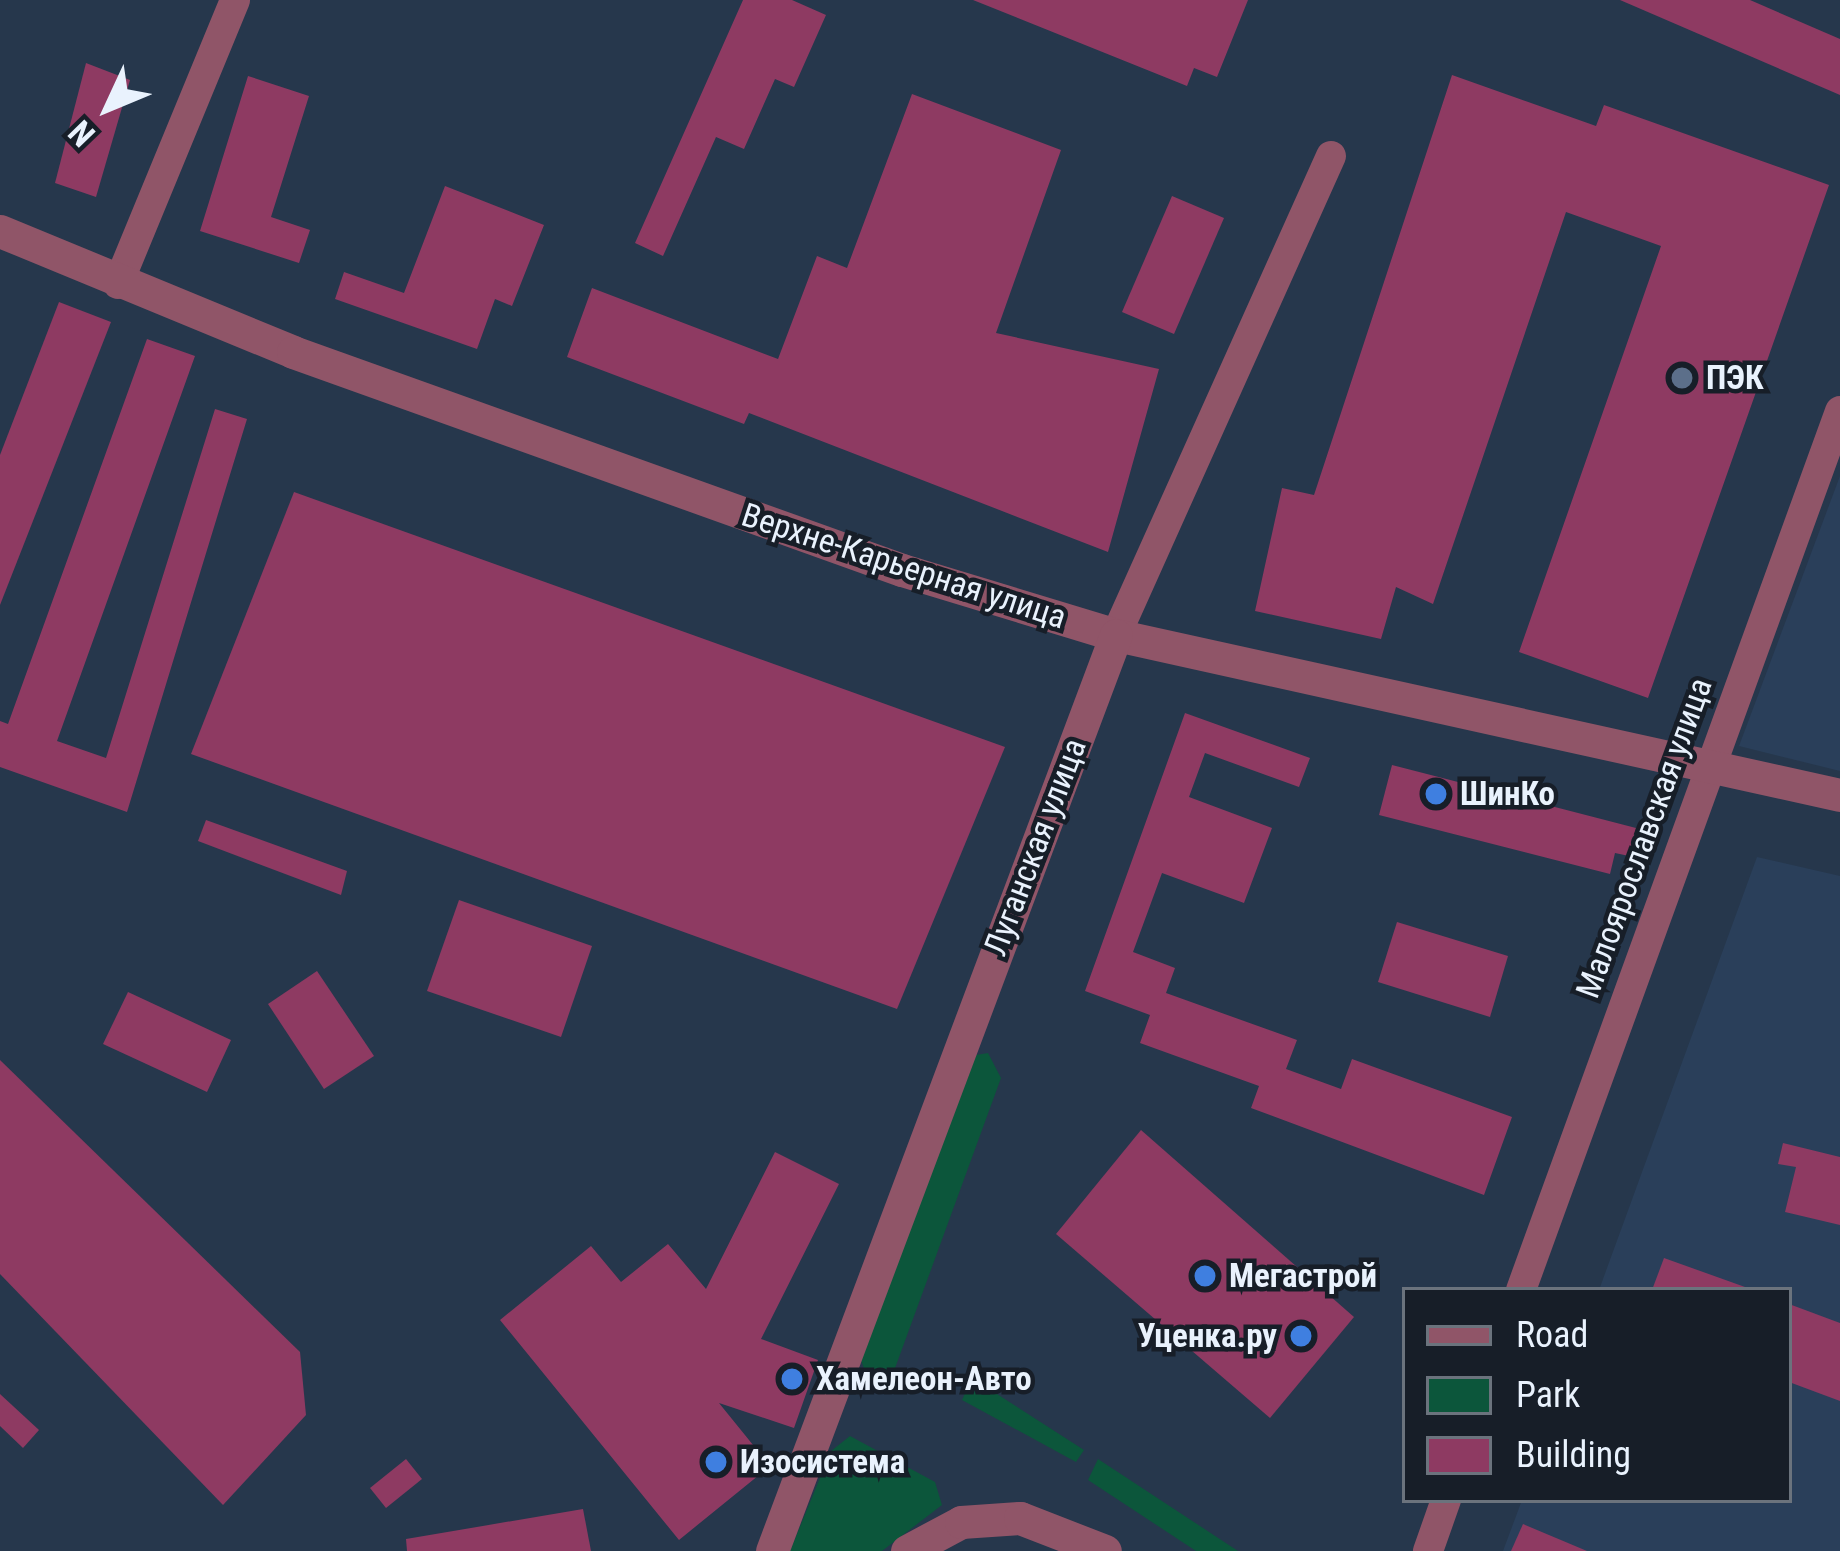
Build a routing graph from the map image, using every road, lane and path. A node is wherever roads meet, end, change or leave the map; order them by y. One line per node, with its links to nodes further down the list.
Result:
1 (235, 0): 4 (street)
2 (1331, 156): 6 (street, Луганская улица)
3 (0, 231): 4 (street, Верхне-Карьерная улица)
4 (118, 284): 6 (street, Верхне-Карьерная улица)
5 (1840, 411): 7 (street, Малоярославская улица)
6 (1116, 635): 7 (street, Верхне-Карьерная улица); 11 (street, Луганская улица)
7 (1707, 766): 8 (street, Верхне-Карьерная улица); 9 (street, Малоярославская улица)
8 (1840, 795)
9 (1522, 1287)
10 (1445, 1503): 14 (street)
11 (772, 1551)
12 (907, 1551): 13 (street)
13 (1105, 1551)
14 (1428, 1551)

